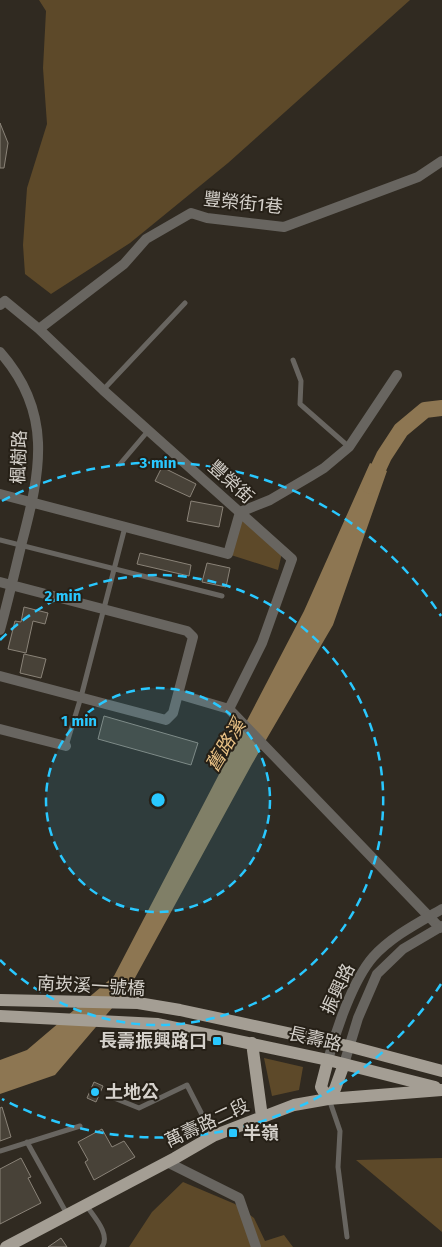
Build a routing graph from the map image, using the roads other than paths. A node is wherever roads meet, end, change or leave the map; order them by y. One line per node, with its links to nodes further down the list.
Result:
1 (442, 162): 4 (street, 豐榮街1巷)
2 (2, 301): 4 (street, 豐榮街)
3 (185, 303): 8 (lane)
4 (39, 329): 8 (street, 豐榮街)
5 (0, 352): 13 (street, 楓樹路)
6 (293, 360): 10 (lane)
7 (397, 375): 10 (street)
8 (104, 390): 9 (street, 豐榮街)
9 (149, 430): 11 (lane); 14 (street, 豐榮街)
10 (349, 447): 14 (street)
11 (120, 464)
12 (0, 494): 13 (street)
13 (32, 502): 15 (street); 17 (street, 楓樹路)
14 (240, 512): 15 (street); 27 (street, 豐榮街)
15 (125, 527): 18 (lane)
16 (0, 540): 17 (lane)
17 (22, 545): 18 (lane); 20 (street, 楓樹路)
18 (114, 569): 21 (lane); 22 (lane)
19 (0, 582): 20 (street)
20 (11, 585): 22 (street); 23 (street, 楓樹路)
21 (222, 596)
22 (103, 609): 25 (street); 26 (lane)
23 (0, 630)
24 (0, 676): 26 (street)
25 (178, 694): 26 (street); 27 (street)
26 (81, 697): 29 (lane)
27 (229, 709): 31 (street)
28 (0, 729): 29 (street)
29 (66, 746)
30 (442, 909): 31 (street, 振興路)
31 (430, 916): 32 (street); 38 (street, 振興路)
32 (441, 927): 39 (street, 振興路)
33 (0, 1000): 34 (main road, 南崁溪一號橋)
34 (180, 1010): 38 (main road, 長壽路)
35 (0, 1016): 36 (main road, 南崁溪一號橋)
36 (179, 1028): 37 (main road, 長壽路)
37 (252, 1043): 40 (main road, 長壽路); 46 (main road)
38 (333, 1043): 39 (main road, 長壽路); 40 (street, 振興路)
39 (348, 1046): 41 (street, 振興路); 42 (main road, 長壽路)
40 (328, 1060): 41 (main road, 長壽路); 45 (main road)
41 (344, 1064): 43 (main road, 長壽路); 45 (main road)
42 (442, 1071)
43 (442, 1089): 45 (main road, 萬壽路二段)
44 (114, 1098): 48 (lane)
45 (328, 1099): 46 (main road, 萬壽路二段); 54 (lane)
46 (262, 1117): 48 (main road, 萬壽路二段)
47 (80, 1126): 49 (lane)
48 (214, 1136): 51 (main road, 萬壽路二段)
49 (27, 1142): 50 (lane); 53 (lane)
50 (0, 1150)
51 (167, 1162): 52 (main road, 萬壽路二段); 57 (street)
52 (86, 1204): 53 (main road, 萬壽路二段); 56 (lane)
53 (67, 1214): 55 (main road, 萬壽路二段)
54 (347, 1237)
55 (6, 1247)
56 (102, 1247)
57 (256, 1247)

